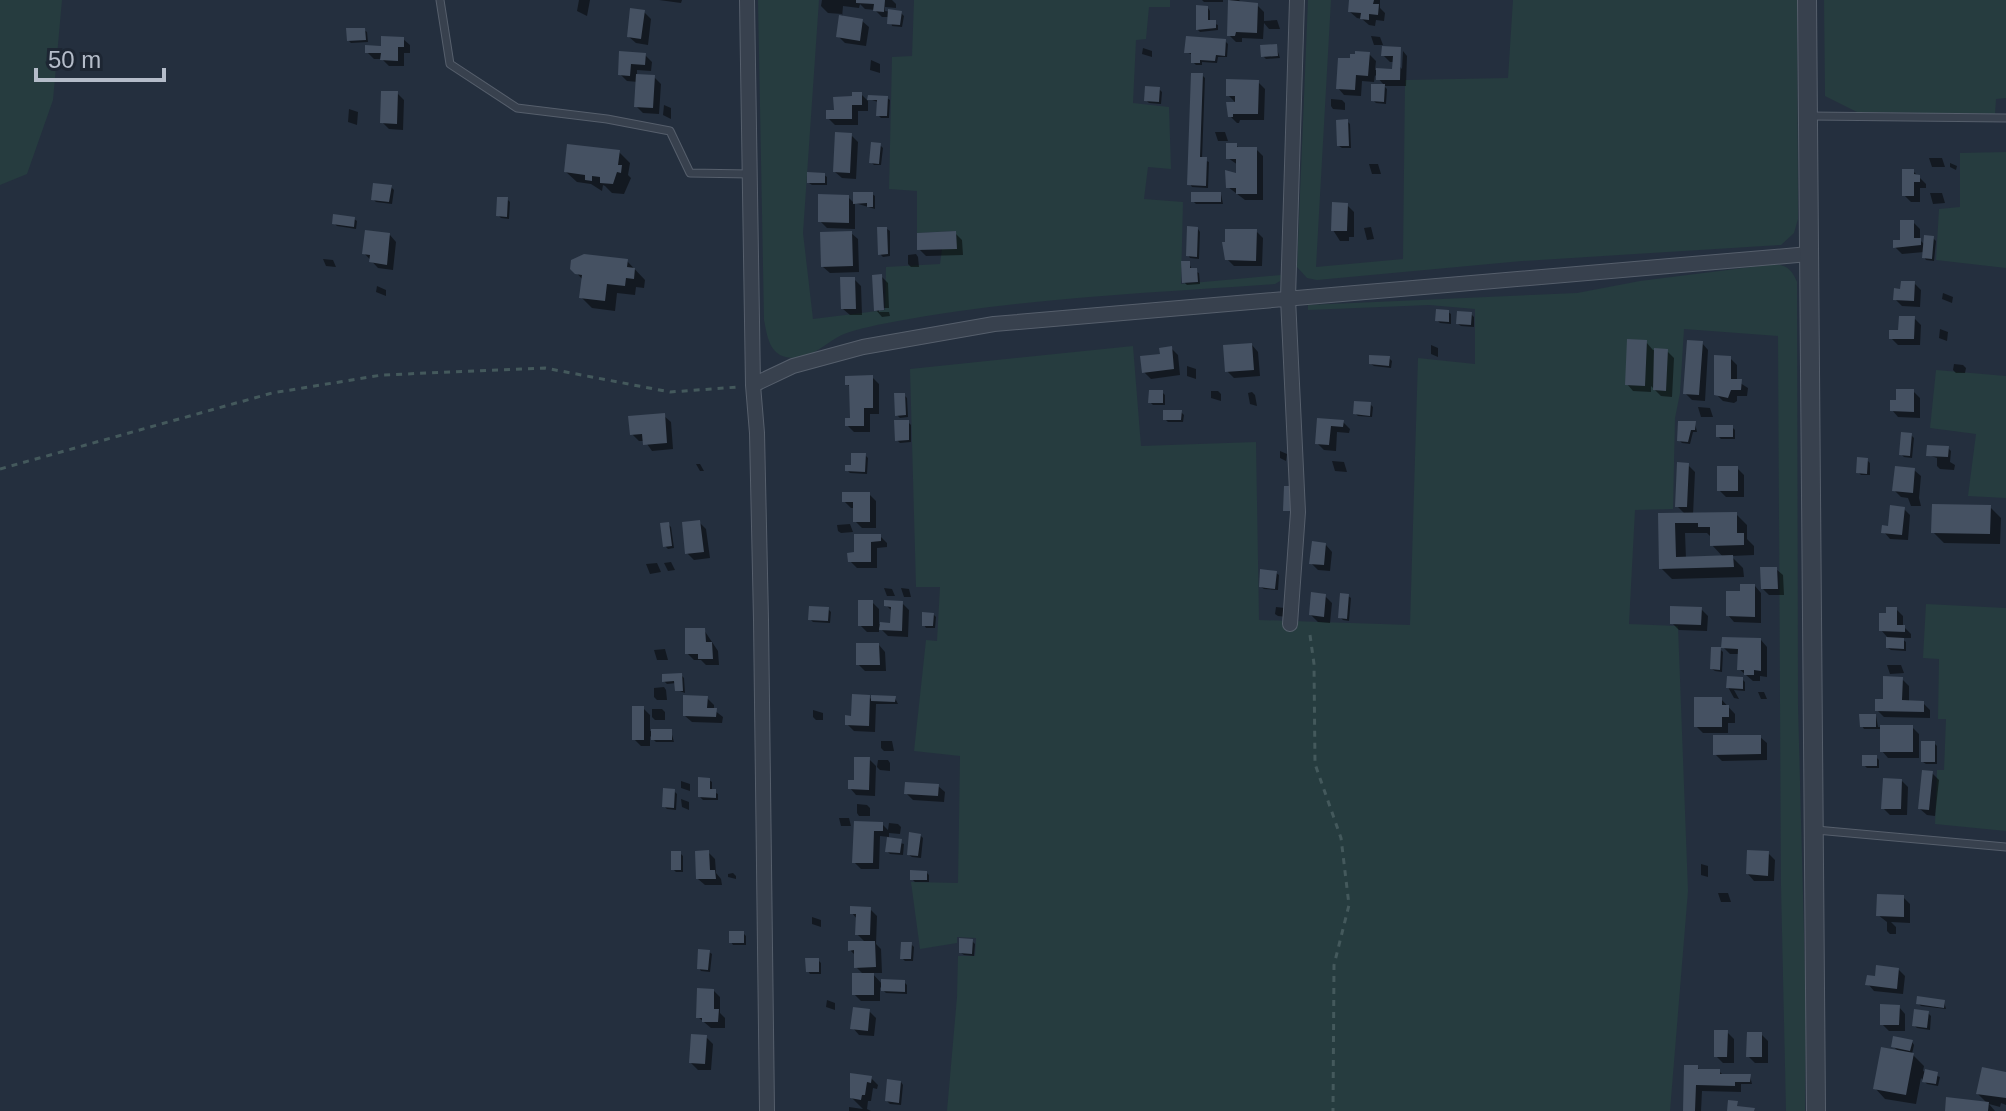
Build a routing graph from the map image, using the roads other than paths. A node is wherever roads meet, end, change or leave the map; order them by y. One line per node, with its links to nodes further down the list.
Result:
1 (440, 0): 7 (lane)
2 (747, 0): 7 (street)
3 (1297, 0): 9 (street)
4 (1807, 0): 5 (street)
5 (1808, 116): 6 (lane); 8 (street)
6 (2006, 118)
7 (750, 174): 10 (street)
8 (1809, 254): 9 (street); 12 (street)
9 (1288, 298): 10 (street); 11 (street)
10 (753, 385): 14 (street)
11 (1290, 624)
12 (1814, 830): 13 (lane); 15 (street)
13 (2006, 847)
14 (767, 1111)
15 (1816, 1111)

